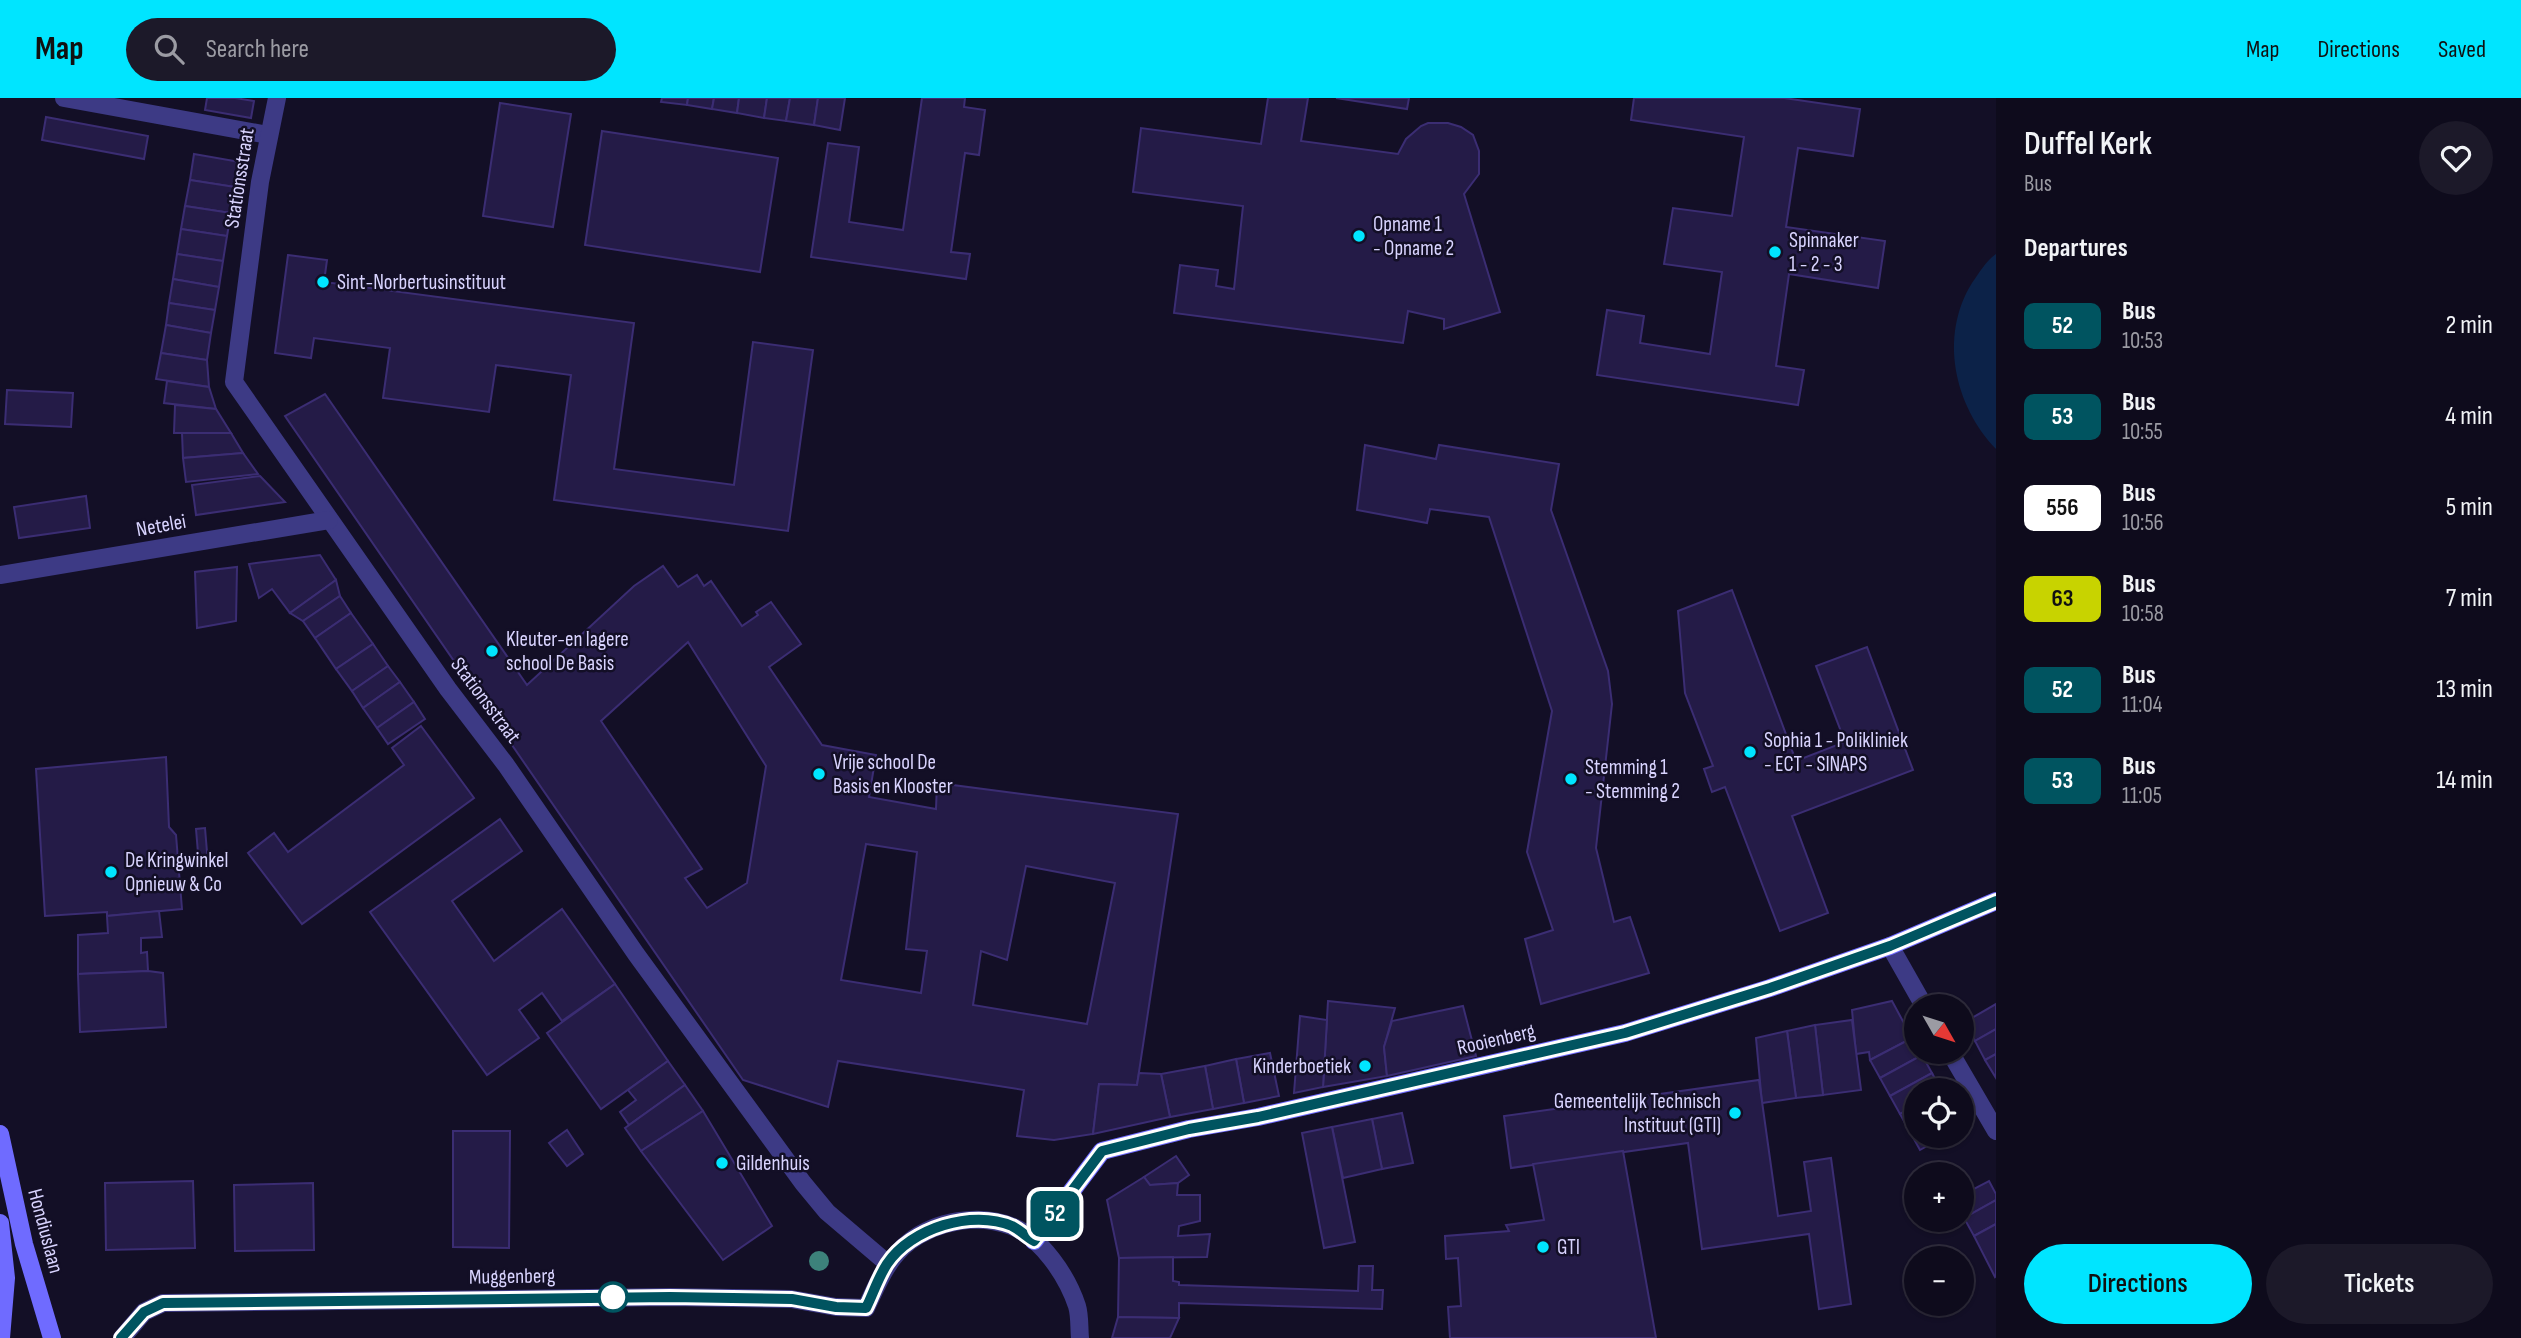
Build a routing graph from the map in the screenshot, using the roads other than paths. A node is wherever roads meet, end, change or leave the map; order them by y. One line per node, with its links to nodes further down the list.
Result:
1 (64, 98): 3 (street)
2 (277, 98): 3 (street, Stationsstraat)
3 (268, 135): 4 (street, Stationsstraat)
4 (329, 520): 5 (street, Netelei); 14 (street, Stationsstraat)
5 (0, 575)
6 (1996, 901): 7 (street, Rooienberg)
7 (1890, 946): 8 (street); 13 (street, Rooienberg)
8 (1917, 994)
9 (1957, 1064): 10 (street)
10 (1996, 1131)
11 (0, 1135): 16 (street, Hondiuslaan)
12 (0, 1223): 15 (street, Hondiuslaan)
13 (1034, 1241): 14 (street); 18 (street)
14 (887, 1263): 17 (street, Muggenberg)
15 (1, 1338)
16 (52, 1338)
17 (122, 1338)
18 (1080, 1338)

